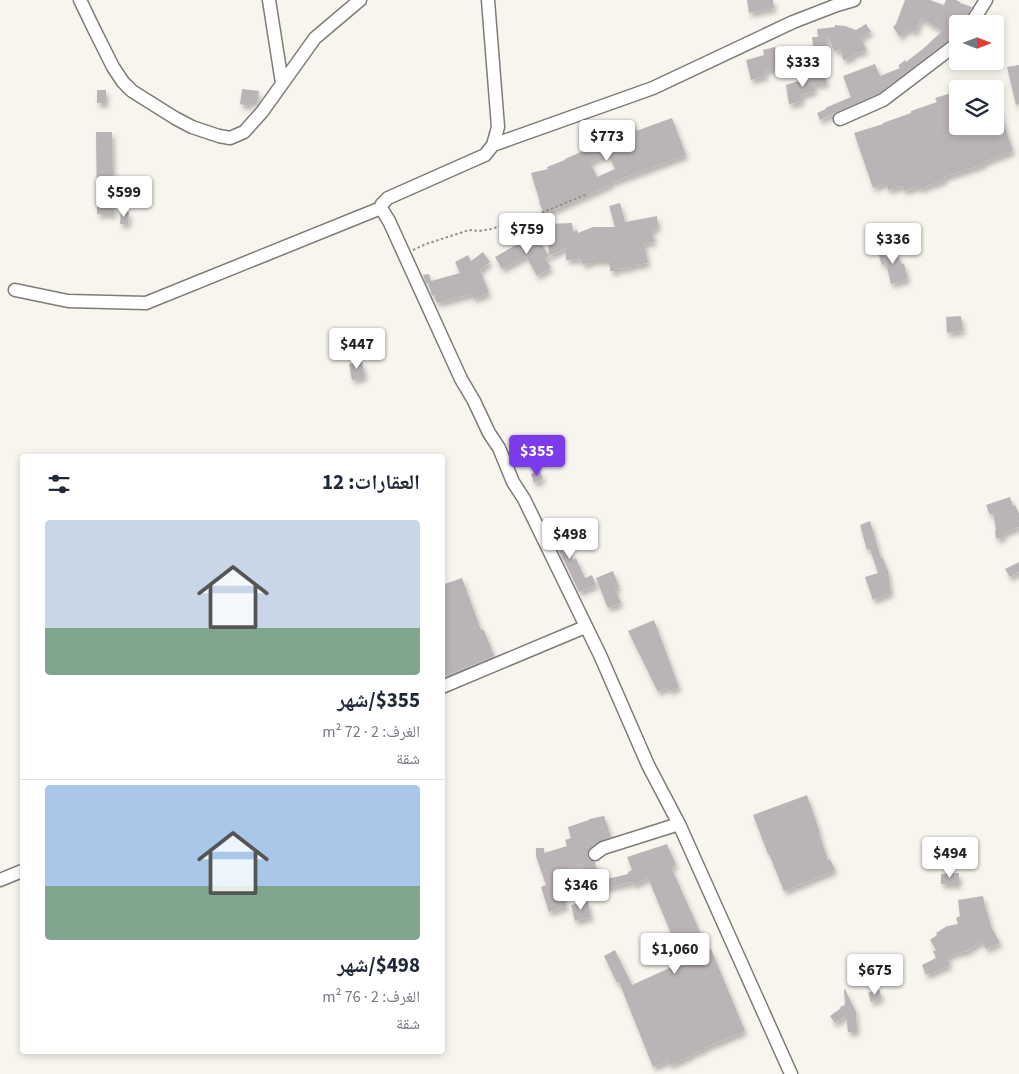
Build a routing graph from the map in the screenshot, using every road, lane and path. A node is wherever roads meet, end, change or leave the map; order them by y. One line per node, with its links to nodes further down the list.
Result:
1 (80, 0): 9 (street)
2 (269, 0): 9 (street)
3 (360, 0): 9 (street)
4 (488, 0): 11 (street)
5 (854, 0): 11 (street)
6 (986, 0): 7 (street)
7 (977, 15)
8 (949, 51): 10 (street)
9 (282, 84)
10 (840, 119)
11 (493, 145): 13 (street)
12 (588, 194): 14 (path)
13 (381, 208): 14 (street); 15 (street)
14 (404, 254): 16 (street)
15 (15, 290)
16 (585, 627): 17 (street); 18 (street)
17 (445, 686)
18 (679, 824): 19 (street); 22 (street)
19 (595, 854)
20 (20, 872): 21 (street)
21 (0, 880)
22 (791, 1074)

